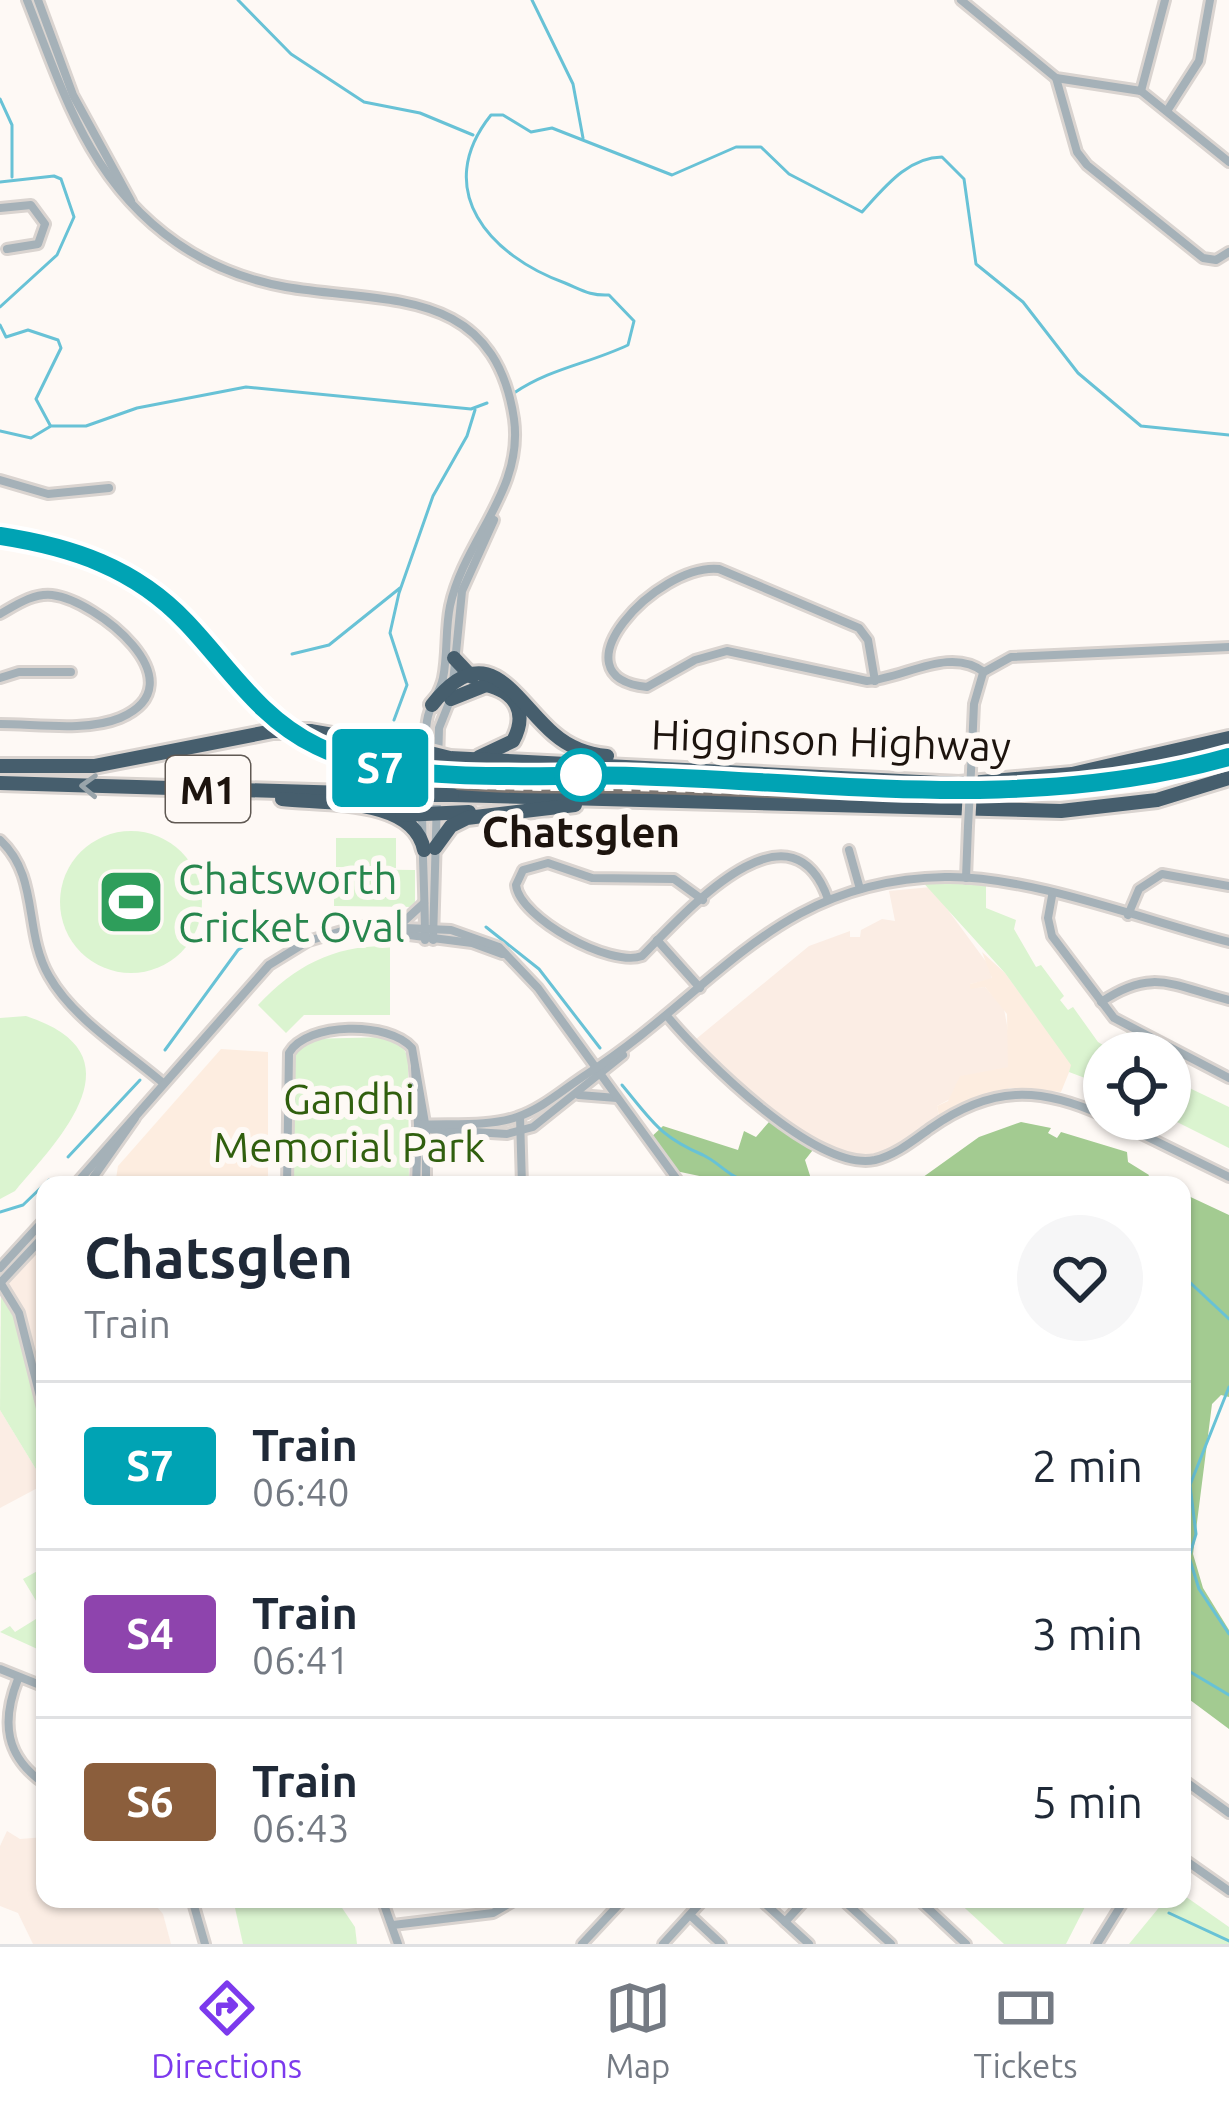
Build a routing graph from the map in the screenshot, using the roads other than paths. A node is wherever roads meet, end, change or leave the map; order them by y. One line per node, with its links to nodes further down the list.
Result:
1 (27, 0): 10 (street)
2 (38, 0): 10 (street)
3 (961, 0): 6 (street)
4 (1165, 0): 7 (street)
5 (1210, 0): 8 (street)
6 (1056, 78): 7 (street); 13 (street)
7 (1141, 91): 8 (street)
8 (1167, 111): 9 (street)
9 (1229, 162)
10 (135, 207): 16 (street)
11 (0, 208): 12 (street)
12 (7, 249)
13 (1229, 251)
14 (4, 482): 15 (street)
15 (109, 488)
16 (497, 507): 19 (street); 25 (street)
17 (0, 614): 27 (street)
18 (1229, 647): 21 (street)
19 (454, 658): 24 (highway); 25 (street)
20 (71, 672): 22 (street)
21 (984, 672): 23 (street); 42 (street, bridge)
22 (0, 678)
23 (875, 681): 23 (street)
24 (473, 682): 25 (highway); 29 (highway); 31 (highway)
25 (449, 686): 26 (highway); 38 (street)
26 (432, 705): 38 (street)
27 (0, 724)
28 (1229, 738): 31 (highway, Higginson Highway / M1)
29 (468, 760): 30 (highway, Higginson Highway / M1, bridge); 31 (highway, Higginson Highway / M1)
30 (0, 766)
31 (653, 766)
32 (1229, 778): 35 (highway, Higginson Highway / M1)
33 (0, 783): 34 (highway, Higginson Highway / M1, one-way to 33)
34 (164, 788): 35 (highway, Higginson Highway / M1, bridge); 37 (highway)
35 (646, 798): 36 (highway)
36 (536, 809): 38 (highway); 40 (highway)
37 (396, 814): 38 (highway); 40 (highway)
38 (431, 815): 40 (street)
39 (0, 840): 65 (street)
40 (430, 849): 46 (street); 49 (street)
41 (849, 850): 44 (street)
42 (966, 878): 44 (street); 45 (street)
43 (1229, 886): 50 (street)
44 (860, 889): 47 (street)
45 (1052, 896): 50 (street); 60 (street)
46 (435, 899): 53 (street); 54 (street)
47 (828, 899): 48 (street); 58 (street)
48 (704, 900): 55 (street); 55 (street)
49 (424, 903): 51 (street); 54 (street)
50 (1128, 915): 56 (street)
51 (393, 927): 52 (street); 54 (street)
52 (352, 928): 54 (street); 65 (street)
53 (459, 932): 54 (street); 57 (street)
54 (429, 934): 57 (street)
55 (658, 940): 58 (street)
56 (1229, 942)
57 (513, 961): 63 (street)
58 (700, 988): 61 (street)
59 (1229, 1000): 60 (street)
60 (1101, 1002): 64 (street)
61 (667, 1016): 63 (street); 69 (street)
62 (416, 1064): 68 (street); 73 (street); 80 (street)
63 (598, 1073): 66 (street); 67 (street); 71 (street)
64 (1229, 1078)
65 (164, 1083): 70 (street)
66 (579, 1095): 67 (street); 75 (street)
67 (618, 1099): 84 (street)
68 (422, 1102): 72 (street); 73 (street)
69 (1083, 1108)
70 (139, 1112): 78 (street); 79 (street)
71 (520, 1117): 72 (street); 75 (street)
72 (439, 1123): 73 (street)
73 (422, 1127): 74 (street); 77 (street); 81 (street)
74 (453, 1132): 75 (street); 77 (street)
75 (522, 1132): 83 (street)
76 (1152, 1140): 85 (street)
77 (427, 1152): 82 (street)
78 (83, 1176)
79 (94, 1176)
80 (287, 1176)
81 (417, 1176)
82 (426, 1176)
83 (521, 1176)
84 (674, 1176)
85 (1229, 1177)
86 (36, 1229): 88 (street)
87 (36, 1244): 89 (street)
88 (0, 1268)
89 (0, 1282): 90 (street)
90 (36, 1379)
91 (0, 1669): 92 (street)
92 (18, 1679): 93 (street); 94 (street)
93 (36, 1684)
94 (36, 1776)
95 (1191, 1786): 97 (street)
96 (1229, 1794): 97 (street)
97 (1219, 1806): 98 (street)
98 (1229, 1814)
99 (1191, 1865): 100 (street)
100 (1229, 1892)
101 (195, 1908): 114 (street)
102 (386, 1908): 113 (street)
103 (500, 1908): 113 (street)
104 (616, 1908): 116 (street)
105 (696, 1908): 111 (street)
106 (770, 1908): 112 (street)
107 (798, 1908): 112 (street)
108 (852, 1908): 120 (street)
109 (928, 1908): 121 (street)
110 (1119, 1908): 122 (street)
111 (690, 1915): 117 (street); 118 (street)
112 (785, 1922): 119 (street)
113 (393, 1925): 115 (street)
114 (206, 1944)
115 (398, 1944)
116 (582, 1944)
117 (663, 1944)
118 (721, 1944)
119 (809, 1944)
120 (891, 1944)
121 (966, 1944)
122 (1097, 1944)

